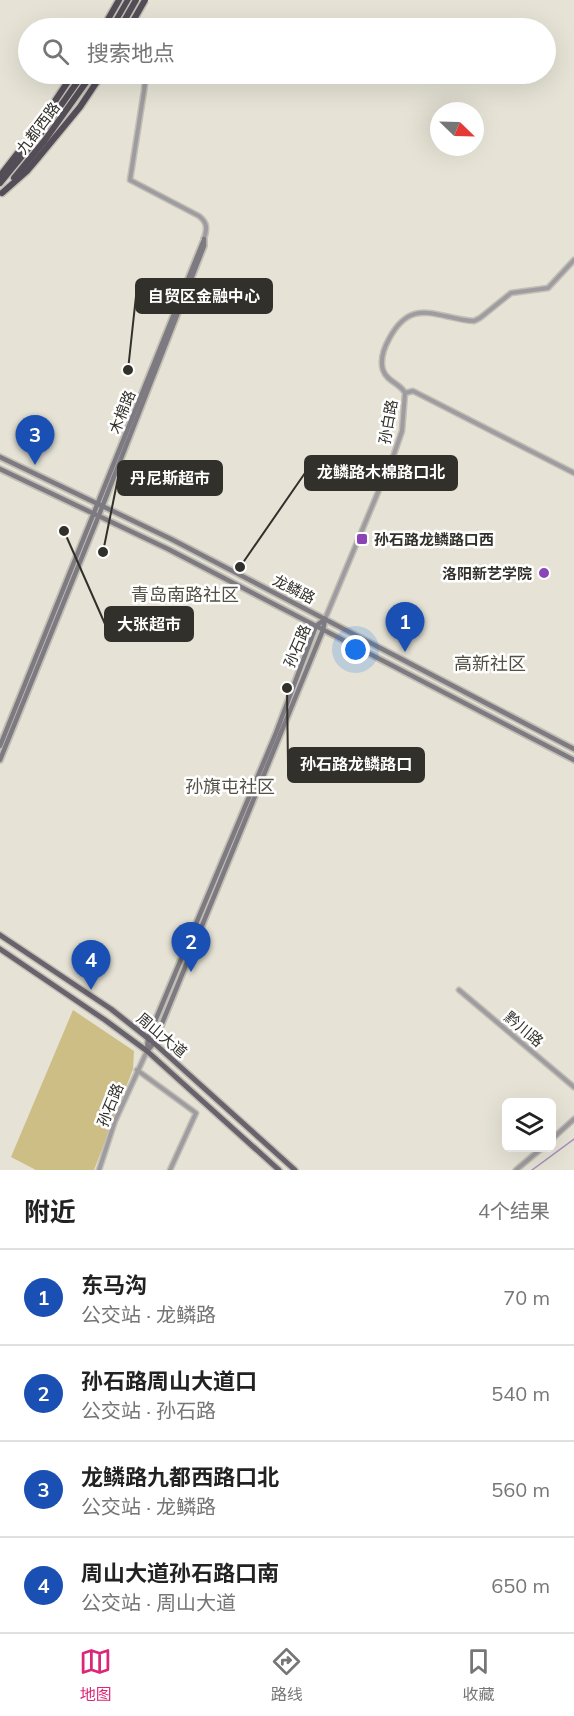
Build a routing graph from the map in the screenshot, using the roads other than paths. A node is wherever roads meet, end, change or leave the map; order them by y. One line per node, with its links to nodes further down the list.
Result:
1 (118, 0): 5 (highway)
2 (129, 0): 6 (highway); 8 (street)
3 (136, 0): 7 (highway, bridge)
4 (145, 0): 9 (highway, bridge)
5 (108, 18)
6 (118, 18)
7 (126, 18)
8 (135, 18)
9 (135, 18)
10 (66, 84): 16 (highway)
11 (78, 84): 15 (highway)
12 (84, 84): 15 (highway, 九都西路)
13 (95, 84): 18 (highway)
14 (145, 84): 19 (street)
15 (70, 100): 17 (highway, 九都西路); 18 (highway, 九都西路)
16 (0, 176)
17 (0, 183)
18 (1, 194)
19 (204, 239): 25 (main road, 木棉路)
20 (574, 260): 21 (street, 孙白路)
21 (405, 393): 24 (street); 27 (street, 孙白路)
22 (0, 457): 25 (main road, 龙鳞路)
23 (0, 469): 26 (main road, 龙鳞路)
24 (574, 473)
25 (100, 504): 26 (main road, 木棉路); 27 (main road, 龙鳞路)
26 (96, 514): 28 (main road, 龙鳞路); 30 (main road, 木棉路); 32 (main road, 木棉路)
27 (325, 619): 28 (main road, 孙石路); 29 (main road, 孙石路); 31 (main road, 龙鳞路)
28 (316, 626): 29 (main road, 龙鳞路); 37 (main road, 孙石路)
29 (324, 630): 33 (main road, 龙鳞路); 38 (main road, 孙石路)
30 (0, 746)
31 (574, 749)
32 (0, 760)
33 (574, 760)
34 (0, 935): 37 (main road, 周山大道)
35 (0, 949): 39 (main road, 周山大道)
36 (459, 990): 41 (street, 黔川路)
37 (148, 1038): 38 (main road, 周山大道); 39 (main road, 孙石路)
38 (154, 1043): 39 (main road, 孙石路); 48 (main road, 周山大道)
39 (147, 1051): 40 (street, 孙石路); 47 (main road, 周山大道)
40 (137, 1070): 45 (street, 孙石路); 46 (street)
41 (574, 1087)
42 (574, 1119): 43 (street)
43 (556, 1135)
44 (537, 1152): 49 (street)
45 (99, 1170)
46 (170, 1170)
47 (279, 1170)
48 (295, 1170)
49 (516, 1170)

